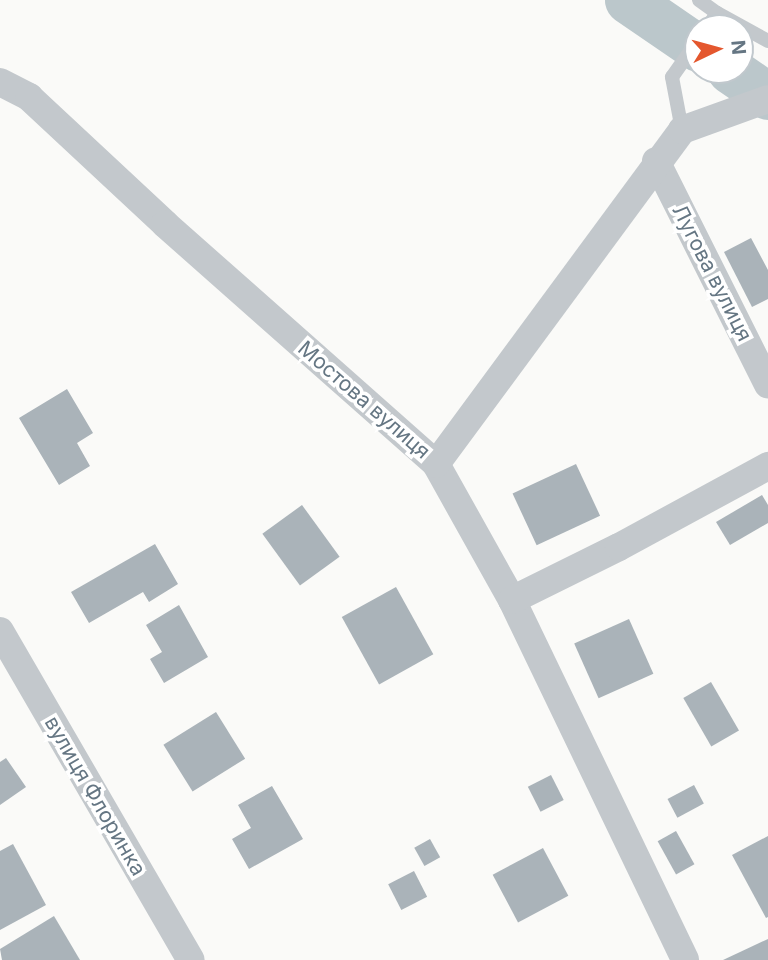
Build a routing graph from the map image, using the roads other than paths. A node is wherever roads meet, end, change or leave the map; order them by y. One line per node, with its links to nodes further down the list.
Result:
1 (684, 59): 4 (lane)
2 (0, 82): 7 (street, Мостова вулиця)
3 (768, 99): 4 (street)
4 (682, 130): 5 (street)
5 (656, 161): 6 (street, Лугова вулиця); 7 (street)
6 (768, 384)
7 (436, 464): 9 (street, Мостова вулиця)
8 (768, 466): 9 (street)
9 (512, 600): 12 (street, Мостова вулиця)
10 (0, 631): 11 (street, вулиця Флоринка)
11 (191, 960)
12 (685, 960)

